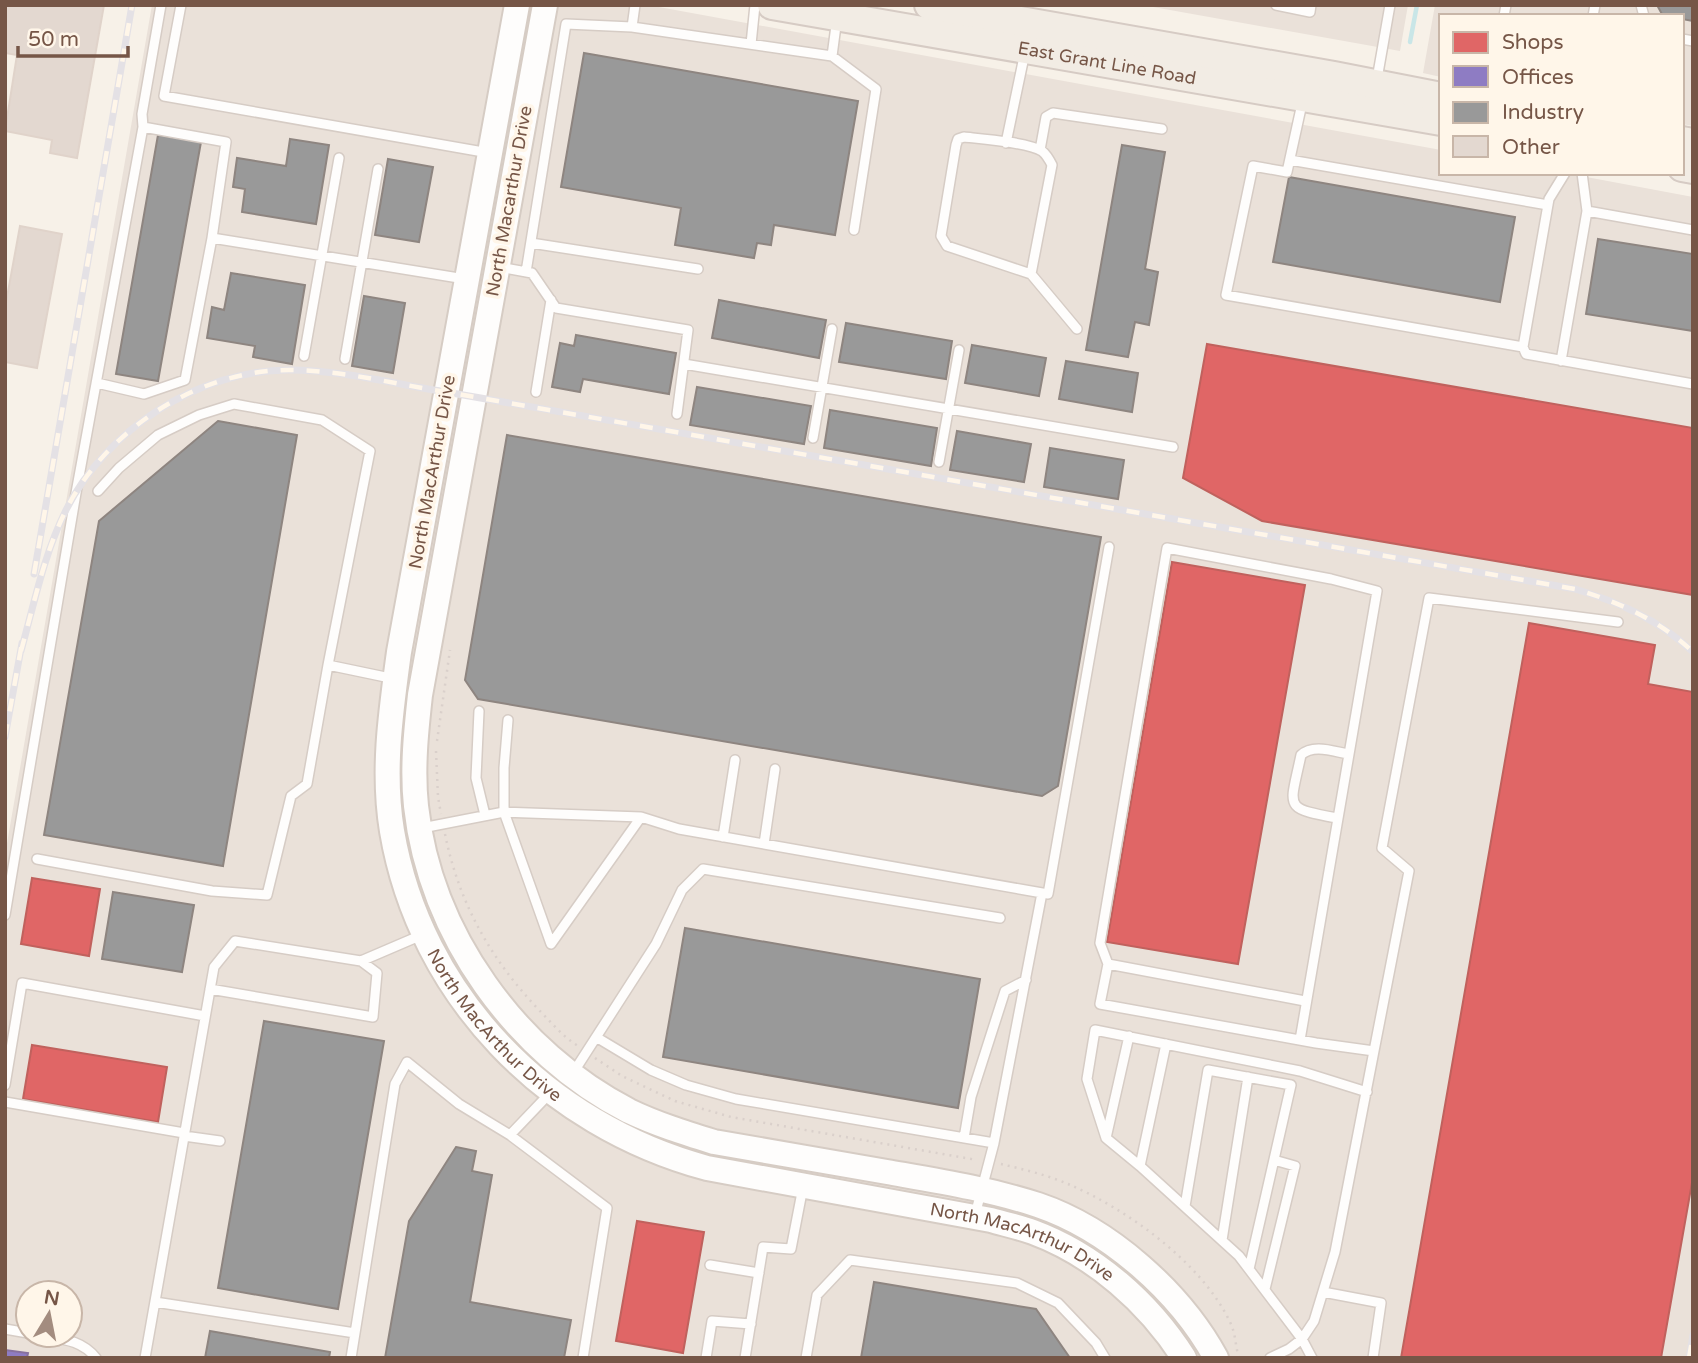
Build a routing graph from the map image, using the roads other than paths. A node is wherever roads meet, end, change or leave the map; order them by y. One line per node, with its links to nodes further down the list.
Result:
1 (160, 5): 21 (lane)
2 (181, 5): 25 (lane)
3 (517, 5): 25 (main road, North Macarthur Drive)
4 (545, 5): 39 (main road, North Macarthur Drive)
5 (635, 5): 13 (lane)
6 (755, 5): 15 (lane)
7 (772, 5): 12 (main road, East Grant Line Road)
8 (929, 5): 14 (main road, East Grant Line Road)
9 (1276, 5): 10 (lane)
10 (1311, 5)
11 (1390, 5): 17 (lane)
12 (837, 17): 14 (main road, East Grant Line Road); 16 (lane)
13 (632, 27): 15 (lane); 36 (lane)
14 (1028, 36): 17 (main road, East Grant Line Road); 19 (main road, East Grant Line Road); 23 (lane)
15 (751, 44): 16 (lane)
16 (832, 56): 33 (lane)
17 (1376, 85): 18 (main road, East Grant Line Road)
18 (1439, 97)
19 (1304, 98): 20 (main road, East Grant Line Road); 27 (lane)
20 (1439, 121)
21 (143, 127): 35 (lane); 53 (lane)
22 (1162, 129): 24 (lane)
23 (1006, 143): 24 (lane); 43 (lane)
24 (1041, 150): 43 (lane)
25 (490, 153): 42 (main road, North Macarthur Drive)
26 (339, 158): 37 (lane)
27 (1290, 160): 31 (lane); 47 (lane)
28 (378, 169): 38 (lane)
29 (1564, 175): 31 (lane)
30 (1583, 175): 32 (lane)
31 (1548, 205): 47 (lane)
32 (1587, 211): 34 (lane); 51 (lane)
33 (854, 230)
34 (1693, 230)
35 (212, 238): 37 (lane); 53 (lane)
36 (531, 243): 40 (lane); 41 (lane)
37 (322, 256): 38 (lane); 49 (lane)
38 (361, 262): 42 (lane); 50 (lane)
39 (497, 267): 41 (lane); 57 (main road, North Macarthur Drive)
40 (698, 269)
41 (526, 272): 44 (lane)
42 (468, 274): 67 (main road, North MacArthur Drive)
43 (1031, 274): 46 (lane)
44 (551, 300): 52 (lane); 56 (lane)
45 (832, 329): 55 (lane)
46 (1077, 329)
47 (1523, 347): 51 (lane)
48 (959, 350): 58 (lane)
49 (304, 356)
50 (345, 359)
51 (1561, 361): 54 (lane)
52 (684, 364): 55 (lane); 59 (lane)
53 (97, 383): 83 (lane)
54 (1693, 384)
55 (822, 387): 58 (lane); 60 (lane)
56 (536, 392)
57 (474, 397): 68 (main road, North MacArthur Drive)
58 (948, 409): 61 (lane); 62 (lane)
59 (677, 414)
60 (813, 438)
61 (1173, 447)
62 (939, 462)
63 (98, 491): 66 (lane)
64 (1109, 547): 82 (lane)
65 (1618, 622): 96 (lane)
66 (328, 665): 67 (lane); 81 (lane)
67 (395, 679): 68 (lane); 85 (main road, North MacArthur Drive)
68 (421, 685): 78 (main road, North MacArthur Drive)
69 (479, 711): 75 (lane)
70 (508, 720): 74 (lane)
71 (1348, 754): 77 (lane); 77 (lane); 87 (lane)
72 (734, 760): 79 (lane)
73 (775, 769): 80 (lane)
74 (503, 812): 75 (lane); 76 (lane); 76 (lane)
75 (485, 816): 78 (lane)
76 (641, 817): 79 (lane)
77 (1337, 818): 90 (lane)
78 (432, 826): 98 (main road, North MacArthur Drive)
79 (723, 837): 80 (lane)
80 (764, 844): 82 (lane)
81 (37, 859)
82 (1042, 893): 88 (lane)
83 (5, 915)
84 (1000, 918): 93 (lane)
85 (426, 934): 86 (lane); 98 (main road, North MacArthur Drive)
86 (361, 961): 89 (lane); 89 (lane)
87 (1108, 964): 90 (lane); 94 (lane)
88 (1026, 980): 104 (lane); 107 (lane)
89 (210, 989): 91 (lane)
90 (1306, 1001): 94 (lane)
91 (205, 1016): 99 (lane); 102 (lane)
92 (1129, 1036): 95 (lane); 105 (lane); 105 (lane)
93 (596, 1037): 98 (lane); 104 (lane)
94 (1300, 1040): 96 (lane)
95 (1166, 1044): 100 (lane); 109 (lane)
96 (1374, 1051): 100 (lane)
97 (1248, 1077): 108 (lane); 112 (lane); 114 (lane)
98 (562, 1083): 103 (lane); 110 (main road, North MacArthur Drive); 111 (main road, North MacArthur Drive)
99 (5, 1085)
100 (1367, 1092): 119 (lane)
101 (5, 1102): 102 (lane)
102 (184, 1134): 106 (lane); 120 (lane)
103 (510, 1135): 122 (lane); 126 (lane)
104 (964, 1138): 107 (lane)
105 (1106, 1138): 109 (lane)
106 (220, 1141)
107 (994, 1143): 111 (lane)
108 (1274, 1160): 116 (lane); 118 (lane)
109 (1140, 1166): 112 (lane)
110 (804, 1185): 113 (main road, North MacArthur Drive); 117 (lane)
111 (981, 1189): 113 (lane); 132 (main road, North MacArthur Drive)
112 (1185, 1206): 114 (lane)
113 (974, 1217): 131 (main road, North MacArthur Drive)
114 (1222, 1240): 116 (lane)
115 (710, 1265): 117 (lane)
116 (1249, 1269): 118 (lane)
117 (759, 1273): 121 (lane)
118 (1265, 1289): 123 (lane)
119 (1323, 1292): 123 (lane); 135 (lane)
120 (155, 1302): 122 (lane); 124 (lane)
121 (751, 1325): 127 (lane); 128 (lane)
122 (355, 1333): 125 (lane)
123 (1302, 1339): 133 (lane); 134 (lane)
124 (145, 1358)
125 (351, 1358)
126 (583, 1358)
127 (706, 1358)
128 (745, 1358)
129 (806, 1358): 130 (lane)
130 (1105, 1358)
131 (1184, 1358)
132 (1216, 1358)
133 (1270, 1358)
134 (1312, 1358)
135 (1373, 1358)

